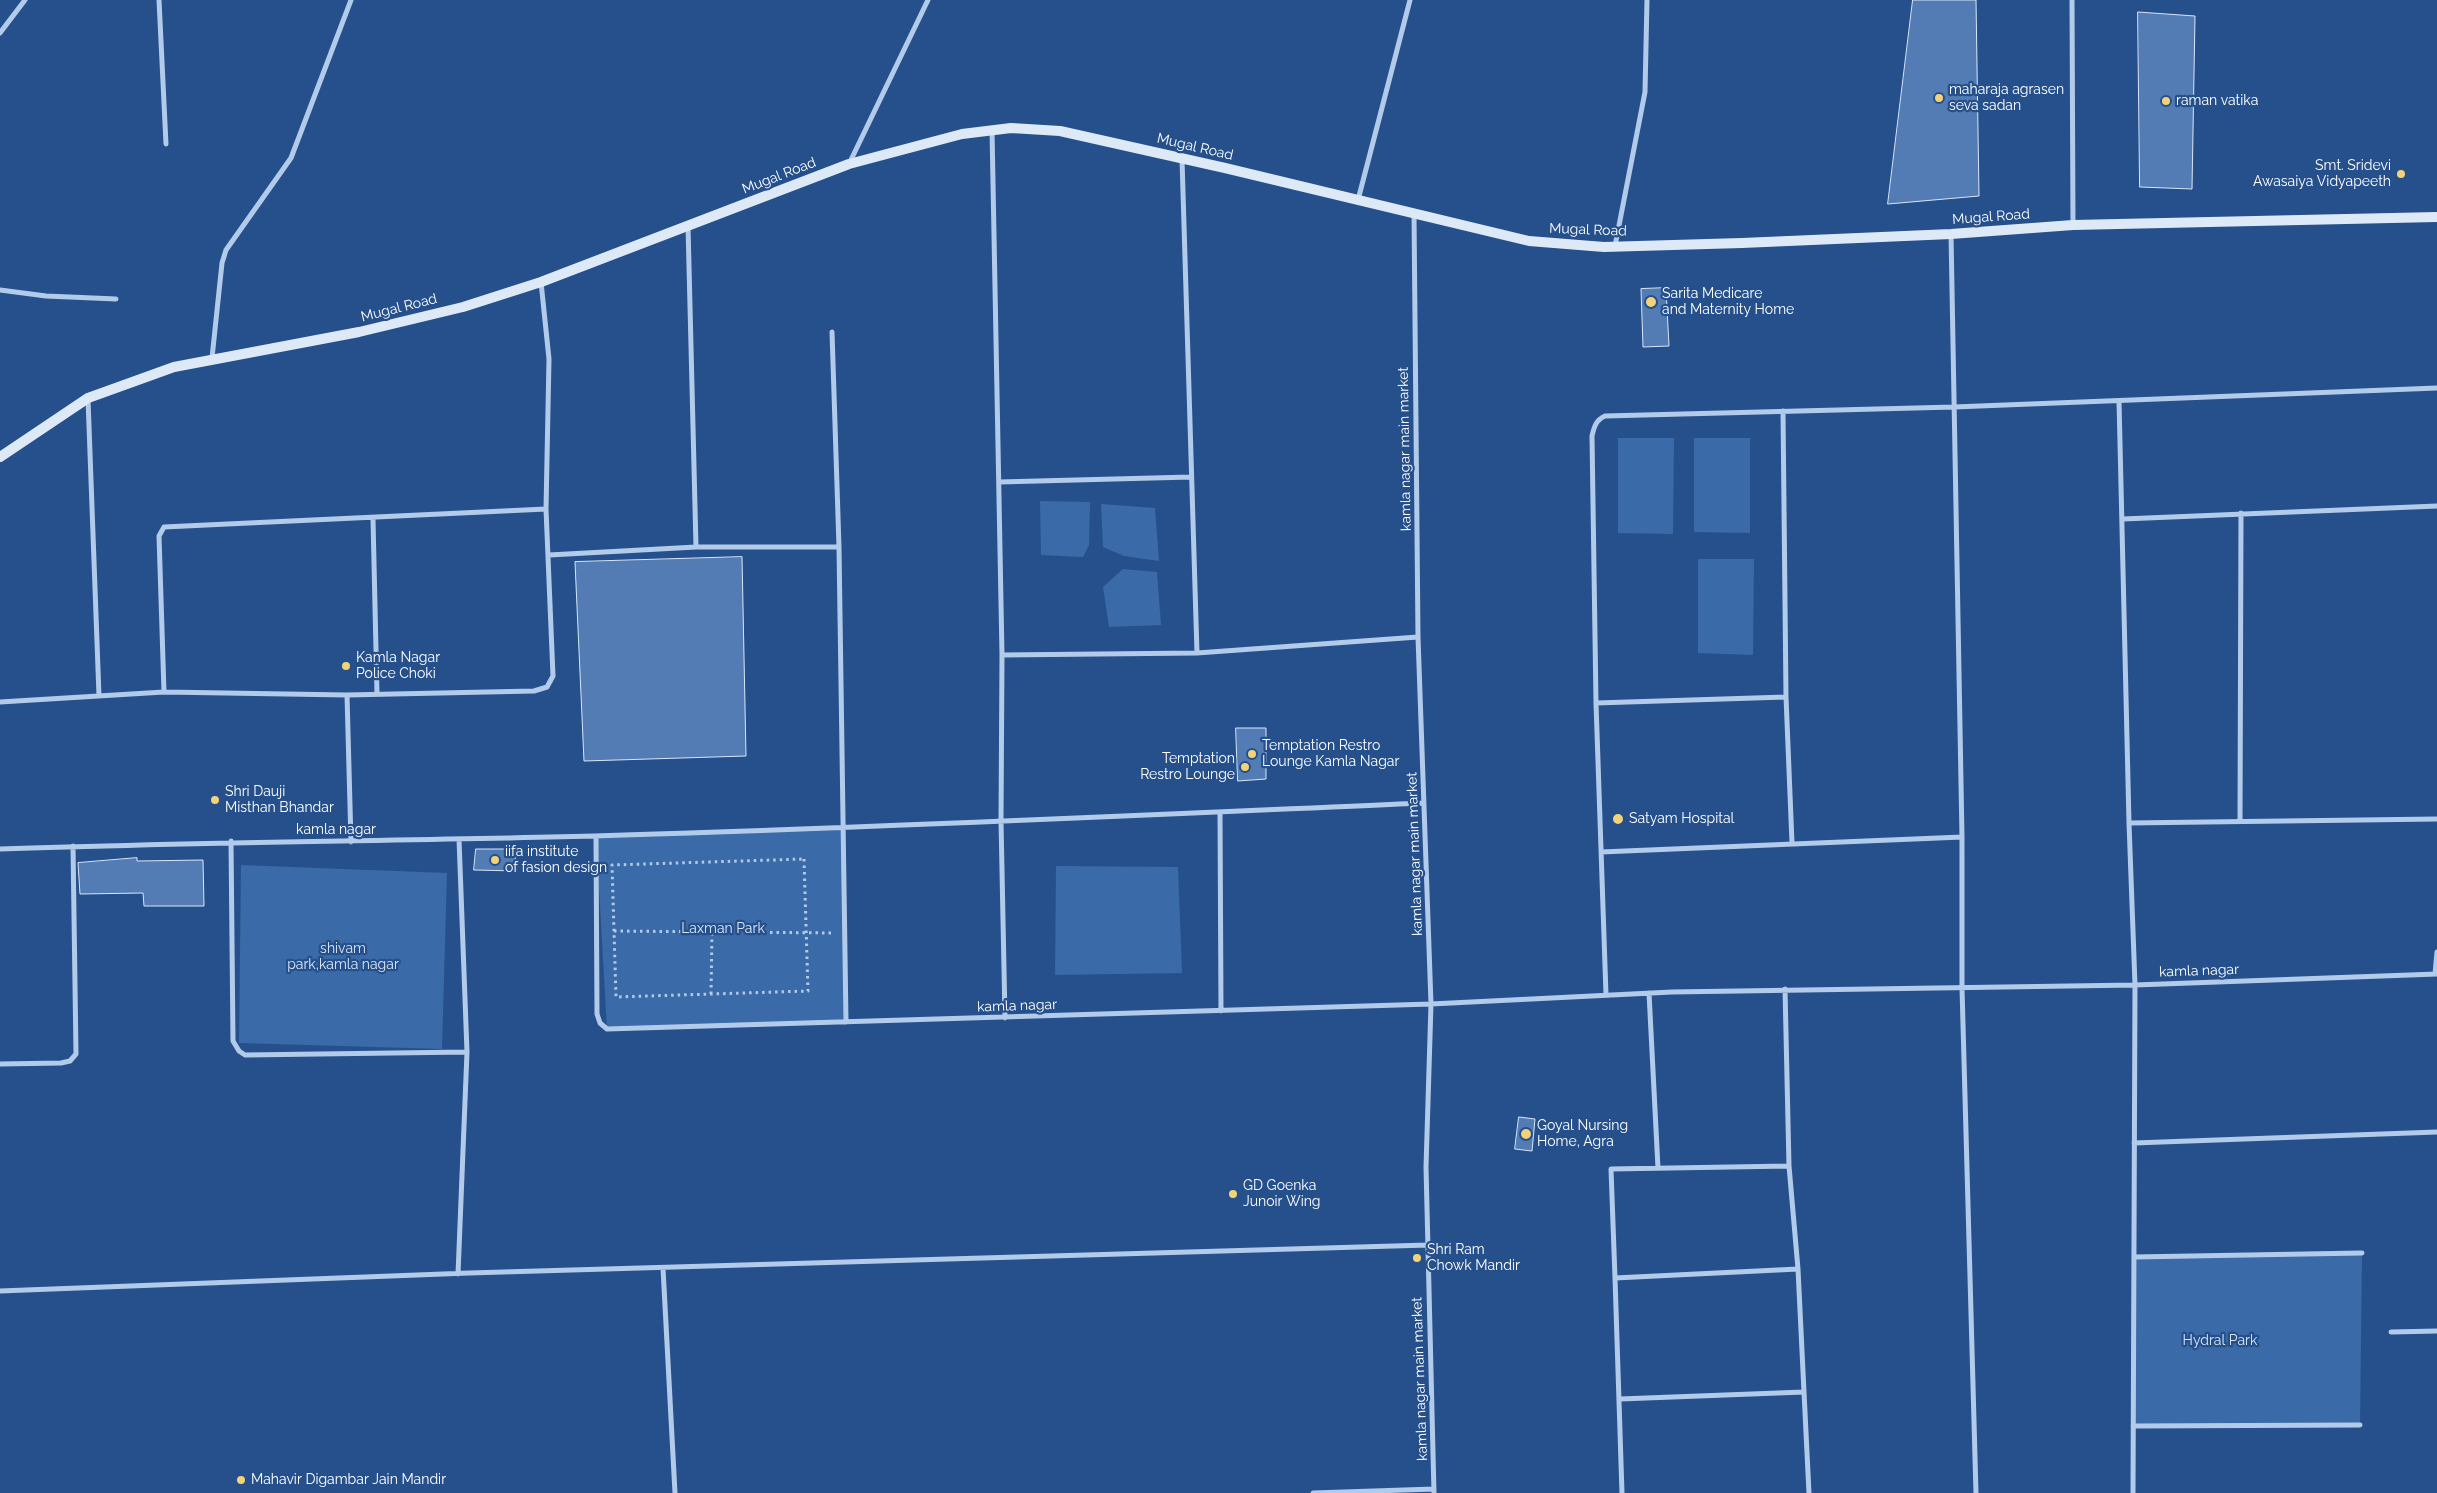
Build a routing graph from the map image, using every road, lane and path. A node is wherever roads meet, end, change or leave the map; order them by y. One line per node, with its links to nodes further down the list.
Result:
1 (25, 0): 8 (street)
2 (159, 0): 10 (street)
3 (351, 0): 24 (street)
4 (928, 0): 12 (street)
5 (1410, 0): 13 (street)
6 (1647, 0): 19 (street)
7 (2072, 0): 17 (street)
8 (0, 33)
9 (992, 130): 11 (street, Mugal Road); 12 (street, Mugal Road); 32 (street)
10 (166, 144)
11 (1182, 158): 13 (street, Mugal Road); 31 (street)
12 (849, 164): 16 (street, Mugal Road)
13 (1358, 200): 14 (street, Mugal Road)
14 (1414, 214): 19 (street, Mugal Road); 41 (street, kamla nagar main market)
15 (2437, 218): 17 (street, Mugal Road)
16 (688, 225): 20 (street, Mugal Road); 38 (street)
17 (2072, 225): 18 (street, Mugal Road)
18 (1951, 234): 19 (street, Mugal Road); 28 (street)
19 (1615, 246)
20 (541, 282): 24 (street, Mugal Road); 34 (street)
21 (0, 290): 22 (street)
22 (116, 299)
23 (832, 332): 39 (street)
24 (212, 358): 26 (street, Mugal Road)
25 (2437, 388): 27 (street)
26 (88, 398): 30 (street, Mugal Road); 47 (street)
27 (2119, 401): 28 (street); 37 (street)
28 (1954, 407): 29 (street); 59 (street)
29 (1783, 411): 48 (street); 50 (street)
30 (0, 457)
31 (1191, 477): 32 (street); 42 (street)
32 (999, 482): 43 (street)
33 (2437, 506): 35 (street)
34 (546, 509): 36 (street); 40 (street)
35 (2241, 513): 37 (street); 55 (street)
36 (373, 519): 44 (street); 46 (street)
37 (2123, 519): 56 (street)
38 (696, 547): 39 (street); 40 (street)
39 (839, 547): 57 (street)
40 (548, 555): 46 (street)
41 (1418, 636): 42 (street); 51 (street, kamla nagar main market)
42 (1197, 653): 43 (street)
43 (1002, 655): 54 (street)
44 (164, 692): 45 (street); 47 (street)
45 (347, 694): 46 (street); 62 (street)
46 (377, 694)
47 (100, 696): 49 (street)
48 (1786, 697): 50 (street); 63 (street)
49 (0, 702)
50 (1596, 703): 66 (street)
51 (1424, 803): 52 (street, kamla nagar); 79 (street, kamla nagar main market)
52 (1220, 812): 54 (street, kamla nagar); 80 (street)
53 (2437, 819): 55 (street)
54 (1001, 821): 57 (street, kamla nagar); 81 (street)
55 (2240, 821): 56 (street)
56 (2129, 823): 73 (street)
57 (842, 828): 58 (street, kamla nagar); 70 (street)
58 (596, 836): 60 (street, kamla nagar); 82 (street, kamla nagar)
59 (1962, 837): 63 (street); 74 (street)
60 (459, 839): 62 (street, kamla nagar); 83 (street)
61 (231, 841): 62 (street, kamla nagar); 64 (street, kamla nagar); 83 (street)
62 (350, 842)
63 (1792, 843): 66 (street)
64 (73, 846): 65 (street, kamla nagar); 84 (street)
65 (0, 849)
66 (1601, 852): 78 (street)
67 (614, 931): 68 (path); 69 (path); 77 (path)
68 (712, 933): 69 (path); 77 (path)
69 (806, 933): 70 (path); 77 (path)
70 (844, 933): 82 (street)
71 (2437, 952): 72 (street)
72 (2436, 974): 73 (street, kamla nagar)
73 (2135, 985): 74 (street, kamla nagar); 86 (street)
74 (1962, 988): 75 (street, kamla nagar); 108 (street)
75 (1785, 989): 76 (street, kamla nagar); 87 (street)
76 (1649, 993): 78 (street, kamla nagar); 88 (street)
77 (711, 994)
78 (1606, 995): 79 (street, kamla nagar)
79 (1432, 1004): 80 (street, kamla nagar); 89 (street, kamla nagar main market)
80 (1221, 1011): 81 (street, kamla nagar)
81 (1005, 1018): 82 (street, kamla nagar)
82 (846, 1022)
83 (467, 1052): 94 (street)
84 (0, 1064)
85 (2437, 1132): 86 (street)
86 (2134, 1143): 91 (street)
87 (1789, 1166): 88 (street); 93 (street)
88 (1658, 1168): 95 (street)
89 (1428, 1245): 92 (street); 103 (street, kamla nagar main market)
90 (2362, 1254): 91 (street)
91 (2134, 1257): 102 (street)
92 (663, 1268): 94 (street); 104 (street)
93 (1798, 1269): 95 (street); 99 (street)
94 (458, 1274): 96 (street)
95 (1615, 1278): 100 (street)
96 (0, 1291)
97 (2437, 1331): 98 (street)
98 (2391, 1332)
99 (1804, 1392): 100 (street); 107 (street)
100 (1620, 1399): 106 (street)
101 (2360, 1425): 102 (street)
102 (2133, 1426): 109 (street)
103 (1434, 1491): 105 (street)
104 (675, 1493)
105 (1313, 1493)
106 (1622, 1493)
107 (1809, 1493)
108 (1976, 1493)
109 (2132, 1493)

